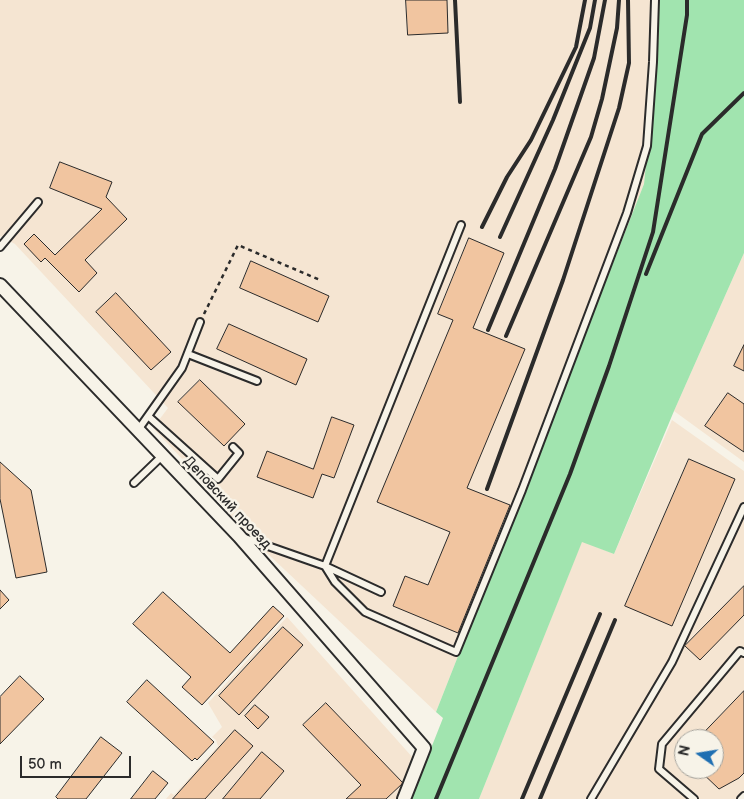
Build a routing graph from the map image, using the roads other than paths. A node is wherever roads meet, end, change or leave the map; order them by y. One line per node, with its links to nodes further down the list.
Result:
1 (655, 0): 16 (lane)
2 (38, 202): 4 (lane)
3 (461, 225): 16 (lane)
4 (0, 247)
5 (0, 285): 10 (street, Деповский проезд)
6 (200, 322): 7 (lane)
7 (188, 354): 8 (lane); 9 (lane)
8 (257, 381)
9 (148, 416): 10 (lane); 11 (lane)
10 (138, 430): 12 (street, Деповский проезд)
11 (233, 447)
12 (162, 456): 13 (lane); 15 (street, Деповский проезд)
13 (134, 483)
14 (744, 507): 21 (lane)
15 (239, 536): 16 (lane); 20 (street, Деповский проезд)
16 (325, 566): 17 (lane)
17 (381, 592)
18 (744, 653): 22 (lane)
19 (744, 796): 23 (lane)
20 (404, 799)
21 (591, 799)
22 (694, 799)
23 (741, 799)

